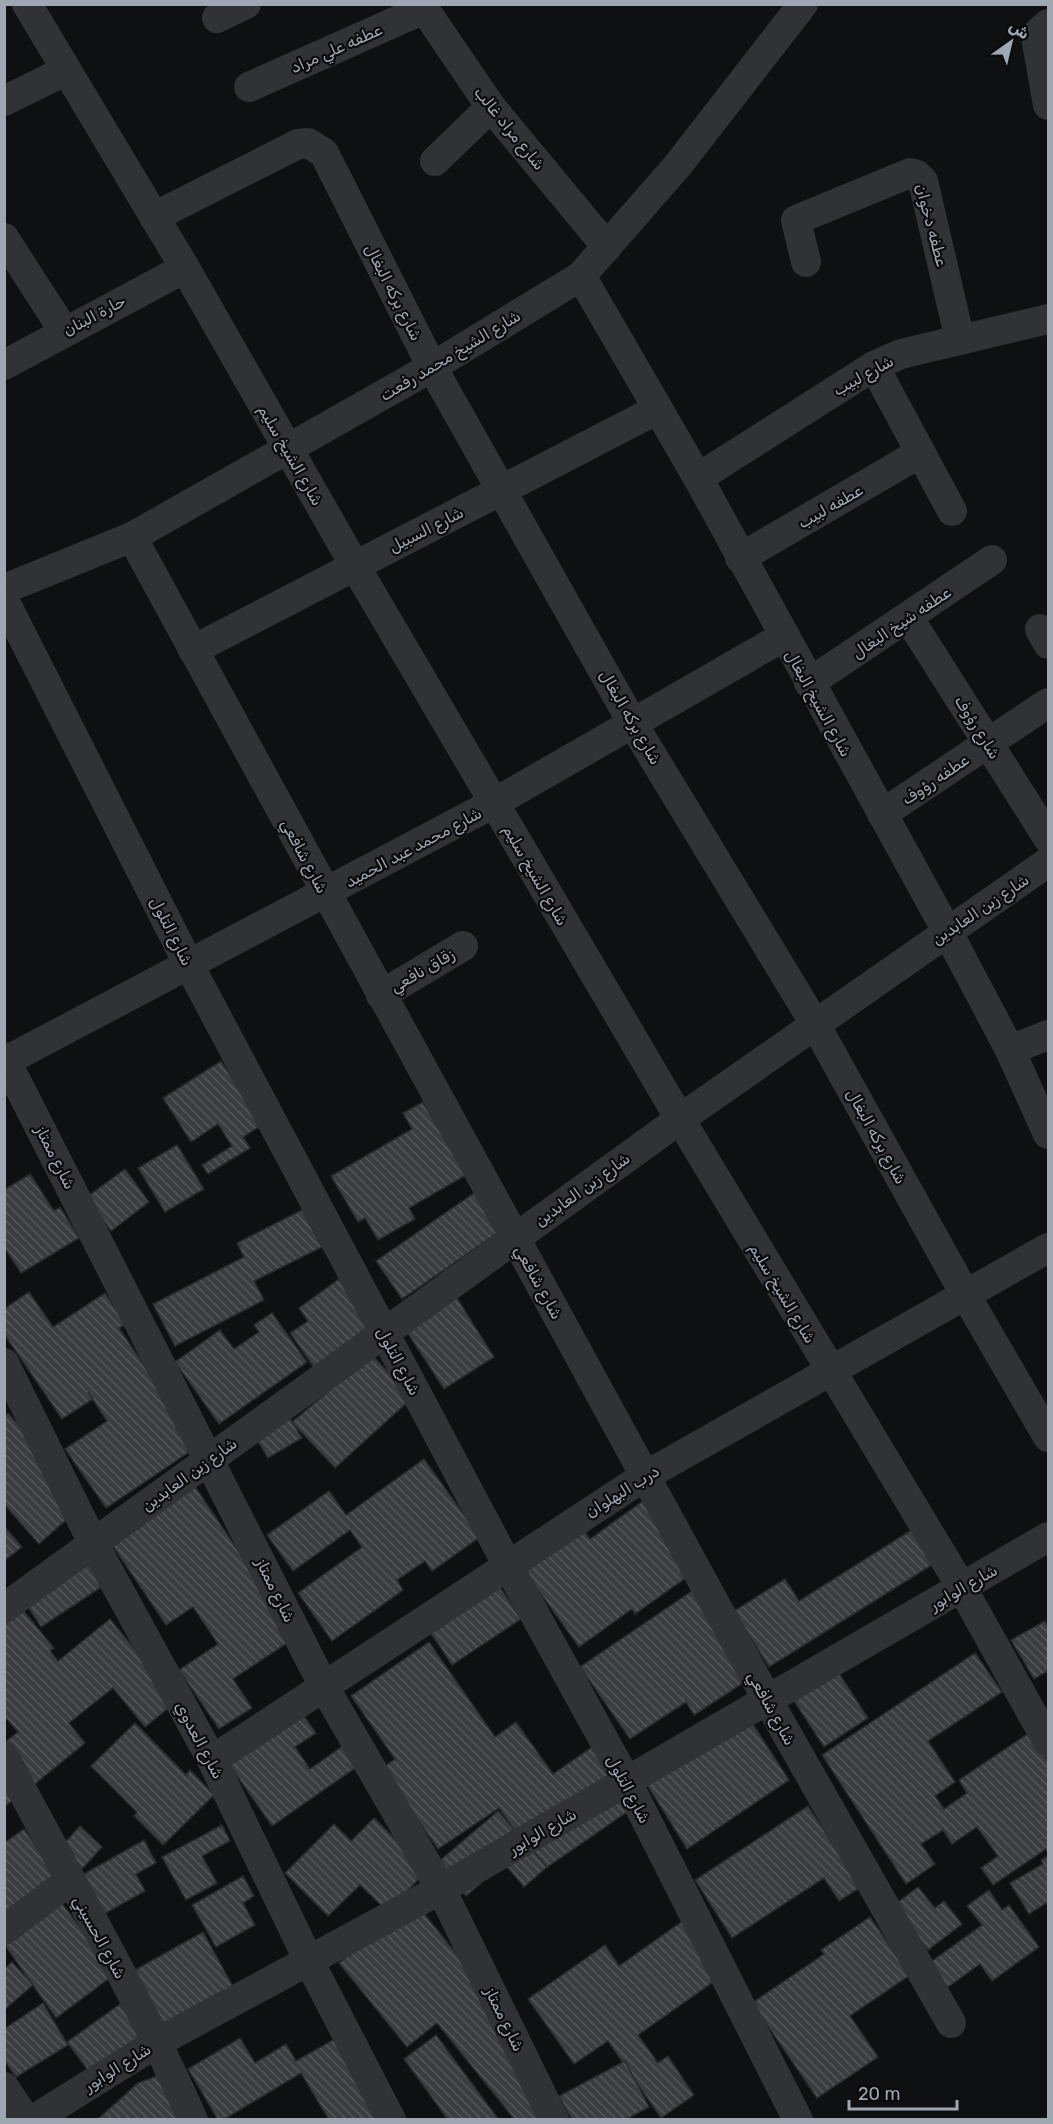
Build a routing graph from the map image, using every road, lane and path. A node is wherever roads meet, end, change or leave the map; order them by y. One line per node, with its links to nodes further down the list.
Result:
1 (27, 4): 7 (street, شارع الشيخ سليم)
2 (246, 4): 5 (street)
3 (803, 4): 15 (street, شارع الشيخ محمد رفعت)
4 (423, 7): 8 (street, عطفه علي مراد); 11 (street, شارع مراد غالب)
5 (217, 18)
6 (1048, 24): 10 (street)
7 (65, 71): 9 (street); 13 (street, شارع الشيخ سليم)
8 (249, 87)
9 (4, 101)
10 (1048, 105)
11 (491, 107): 12 (street); 15 (street, شارع مراد غالب)
12 (435, 160)
13 (154, 217): 17 (street, شارع الشيخ سليم); 24 (street, شارع بركه البغال)
14 (4, 238): 20 (street)
15 (607, 246): 18 (street, شارع الشيخ محمد رفعت)
16 (806, 262): 21 (street, عطفه دخوان)
17 (185, 268): 20 (street, حارة البنان); 26 (street, شارع الشيخ سليم)
18 (581, 276): 24 (street, شارع الشيخ محمد رفعت); 25 (street, شارع الشيخ البغال)
19 (1048, 319): 21 (street, شارع لبيب)
20 (64, 331): 22 (street, حارة البنان)
21 (960, 339): 23 (street, شارع لبيب)
22 (4, 365)
23 (874, 366): 27 (street); 28 (street, شارع لبيب)
24 (432, 367): 26 (street, شارع الشيخ محمد رفعت); 29 (street, شارع بركه البغال)
25 (658, 409): 28 (street, شارع الشيخ البغال); 29 (street, شارع السبيل)
26 (287, 449): 31 (street, شارع الشيخ محمد رفعت); 34 (street, شارع الشيخ سليم)
27 (920, 453): 30 (street); 32 (street, عطفه لبيب)
28 (698, 478): 32 (street, شارع الشيخ البغال)
29 (502, 490): 34 (street, شارع السبيل); 42 (street, شارع بركه البغال)
30 (952, 511)
31 (132, 537): 35 (street, شارع الشيخ محمد رفعت); 39 (street, شارع شافعي)
32 (740, 558): 38 (street, شارع الشيخ البغال)
33 (992, 560): 37 (street, عطفه شيخ البغال)
34 (355, 566): 39 (street, شارع السبيل); 44 (street, شارع الشيخ سليم)
35 (4, 589)
36 (4, 600): 51 (street, شارع التلول)
37 (908, 617): 40 (street, عطفه شيخ البغال); 43 (street, شارع رؤوف)
38 (783, 637): 40 (street, شارع الشيخ البغال); 42 (street, شارع محمد عبد الحميد)
39 (193, 650): 48 (street, شارع شافعي)
40 (809, 683): 45 (street, شارع الشيخ البغال)
41 (1048, 703): 43 (street, عطفه رؤوف)
42 (633, 724): 44 (street, شارع محمد عبد الحميد); 53 (street, شارع بركه البغال)
43 (988, 743): 45 (street, عطفه رؤوف); 46 (street, شارع رؤوف)
44 (494, 803): 48 (street, شارع محمد عبد الحميد); 57 (street, شارع الشيخ سليم)
45 (882, 814): 49 (street, شارع الشيخ البغال)
46 (1048, 838)
47 (1048, 862): 49 (street, شارع زين العابدين)
48 (325, 894): 51 (street, شارع محمد عبد الحميد); 52 (street, شارع شافعي)
49 (947, 932): 53 (street, شارع زين العابدين); 55 (street, شارع الشيخ البغال)
50 (464, 946): 52 (street, زقاق نافعي)
51 (189, 965): 56 (street, شارع محمد عبد الحميد); 62 (street, شارع التلول)
52 (381, 994): 59 (street, شارع شافعي)
53 (815, 1024): 57 (street, شارع زين العابدين); 61 (street, شارع بركه البغال)
54 (1048, 1035): 55 (street)
55 (1010, 1050): 58 (street, شارع الشيخ البغال)
56 (5, 1060): 67 (street, شارع ممتاز)
57 (680, 1119): 59 (street, شارع زين العابدين); 64 (street, شارع الشيخ سليم)
58 (1048, 1134)
59 (515, 1238): 62 (street, شارع زين العابدين); 68 (street, شارع شافعي)
60 (1048, 1248): 61 (street, درب البهلوان)
61 (965, 1294): 64 (street, درب البهلوان); 66 (street, شارع بركه البغال)
62 (385, 1333): 67 (street, شارع زين العابدين); 71 (street, شارع التلول)
63 (4, 1362): 65 (street, شارع العدوي)
64 (829, 1370): 68 (street, درب البهلوان); 72 (street, شارع الشيخ سليم)
65 (11, 1393): 70 (street, شارع العدوي)
66 (1048, 1437)
67 (211, 1459): 70 (street, شارع زين العابدين); 74 (street, شارع ممتاز)
68 (645, 1476): 71 (street, درب البهلوان); 75 (street, شارع شافعي)
69 (1048, 1537): 72 (street, شارع الوابور)
70 (93, 1543): 73 (street, شارع زين العابدين); 78 (street, شارع العدوي)
71 (507, 1564): 74 (street, درب البهلوان); 79 (street, شارع التلول)
72 (962, 1588): 75 (street, شارع الوابور); 76 (street, شارع الشيخ سليم)
73 (4, 1608)
74 (323, 1685): 78 (street, درب البهلوان); 81 (street, شارع ممتاز)
75 (767, 1699): 79 (street, شارع الوابور); 84 (street, شارع شافعي)
76 (1048, 1742)
77 (4, 1756): 80 (street, شارع الحسيني)
78 (212, 1760): 83 (street, شارع العدوي)
79 (627, 1782): 81 (street, شارع الوابور); 92 (street, شارع التلول)
80 (69, 1881): 82 (street); 85 (street, شارع الحسيني)
81 (441, 1889): 83 (street, شارع الوابور); 91 (street, شارع ممتاز)
82 (4, 1930)
83 (309, 1961): 85 (street, شارع الوابور); 90 (street, شارع العدوي)
84 (951, 2023)
85 (158, 2042): 88 (street, شارع الوابور); 89 (street, شارع الحسيني)
86 (4, 2087): 87 (street)
87 (26, 2120)
88 (33, 2120)
89 (193, 2120)
90 (391, 2120)
91 (554, 2120)
92 (798, 2120)

